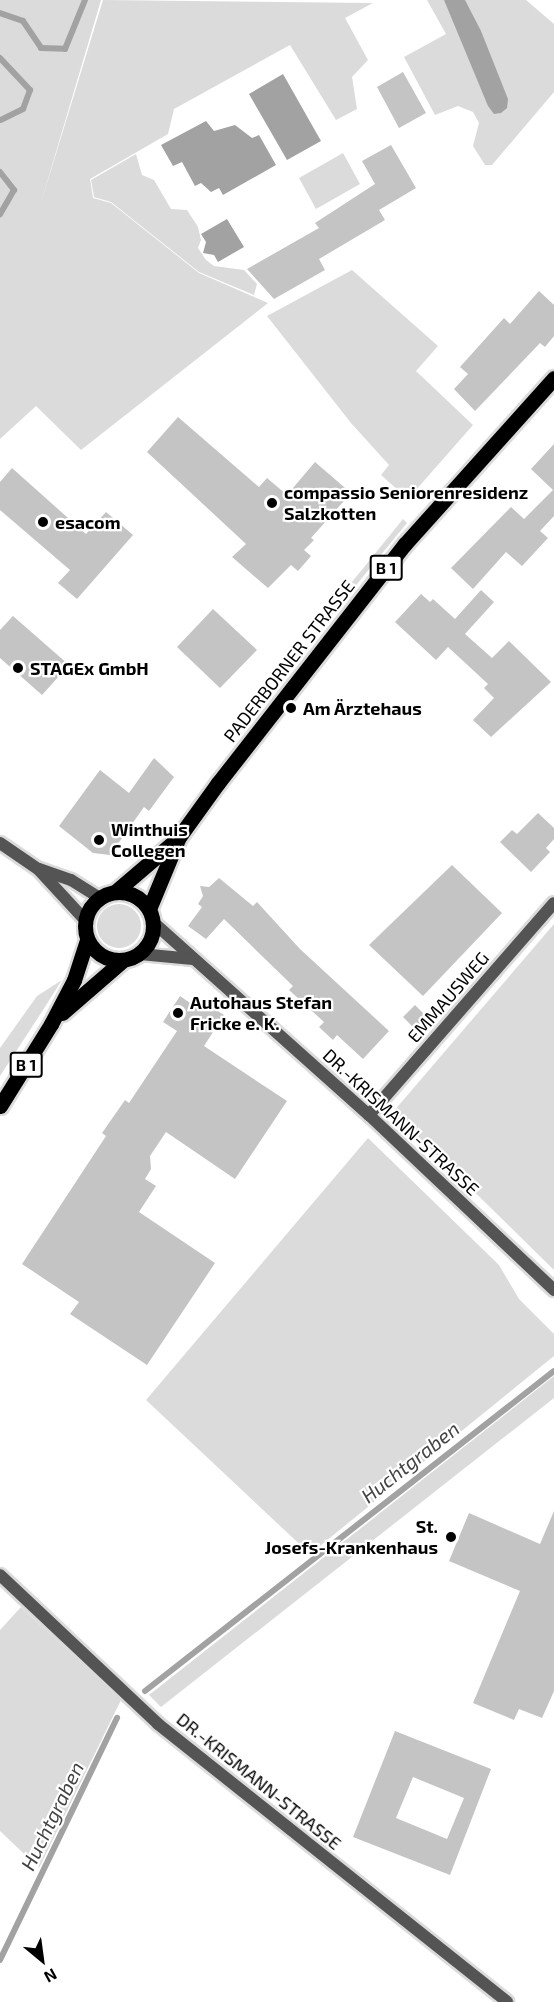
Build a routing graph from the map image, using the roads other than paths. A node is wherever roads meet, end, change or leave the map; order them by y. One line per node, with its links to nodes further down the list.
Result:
1 (554, 378): 2 (main road, PADERBORNER STRASSE / B 1)
2 (179, 837): 5 (main road, PADERBORNER STRASSE / B 1); 7 (main road, PADERBORNER STRASSE / B 1)
3 (0, 843): 4 (street)
4 (39, 869): 5 (street); 8 (street)
5 (108, 895): 7 (main road); 8 (main road, PADERBORNER STRASSE / B 1)
6 (554, 903): 15 (street, EMMAUSWEG)
7 (151, 915): 10 (main road, PADERBORNER STRASSE / B 1); 11 (street, DR.-KRISMANN-STRASSE)
8 (85, 920): 9 (main road, B 1)
9 (87, 940): 12 (main road); 13 (main road, B 1)
10 (140, 954): 11 (street); 12 (main road, B 1)
11 (193, 959): 15 (street, DR.-KRISMANN-STRASSE)
12 (122, 961): 13 (main road, B 1)
13 (51, 1024): 14 (main road, B 1)
14 (0, 1106)
15 (369, 1115): 16 (street, DR.-KRISMANN-STRASSE)
16 (554, 1290)
17 (0, 1575): 18 (street, DR.-KRISMANN-STRASSE)
18 (507, 2002)

